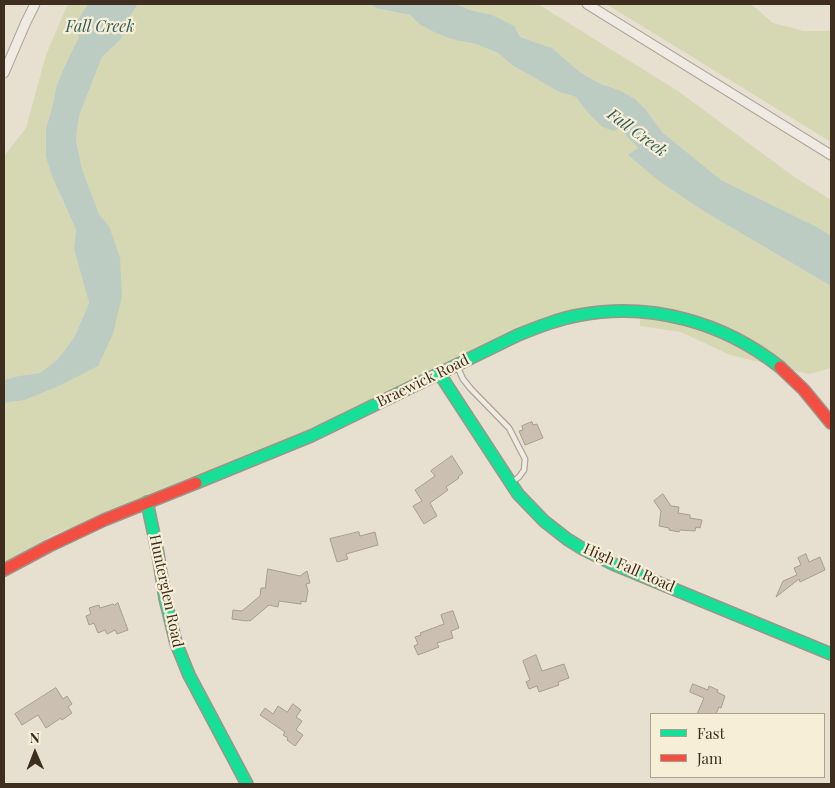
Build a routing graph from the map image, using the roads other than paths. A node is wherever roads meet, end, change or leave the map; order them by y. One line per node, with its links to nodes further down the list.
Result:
1 (35, 4): 3 (street)
2 (587, 4): 4 (street)
3 (4, 73)
4 (831, 155)
5 (457, 364): 6 (street, Braewick Road); 7 (street, Braewick Road); 8 (lane)
6 (439, 373): 8 (street, High Fall Road); 9 (street, Braewick Road)
7 (831, 423)
8 (511, 484): 11 (street, High Fall Road)
9 (148, 502): 10 (street, Braewick Road); 12 (street, Hunterglen Road)
10 (4, 570)
11 (831, 654)
12 (246, 784)

